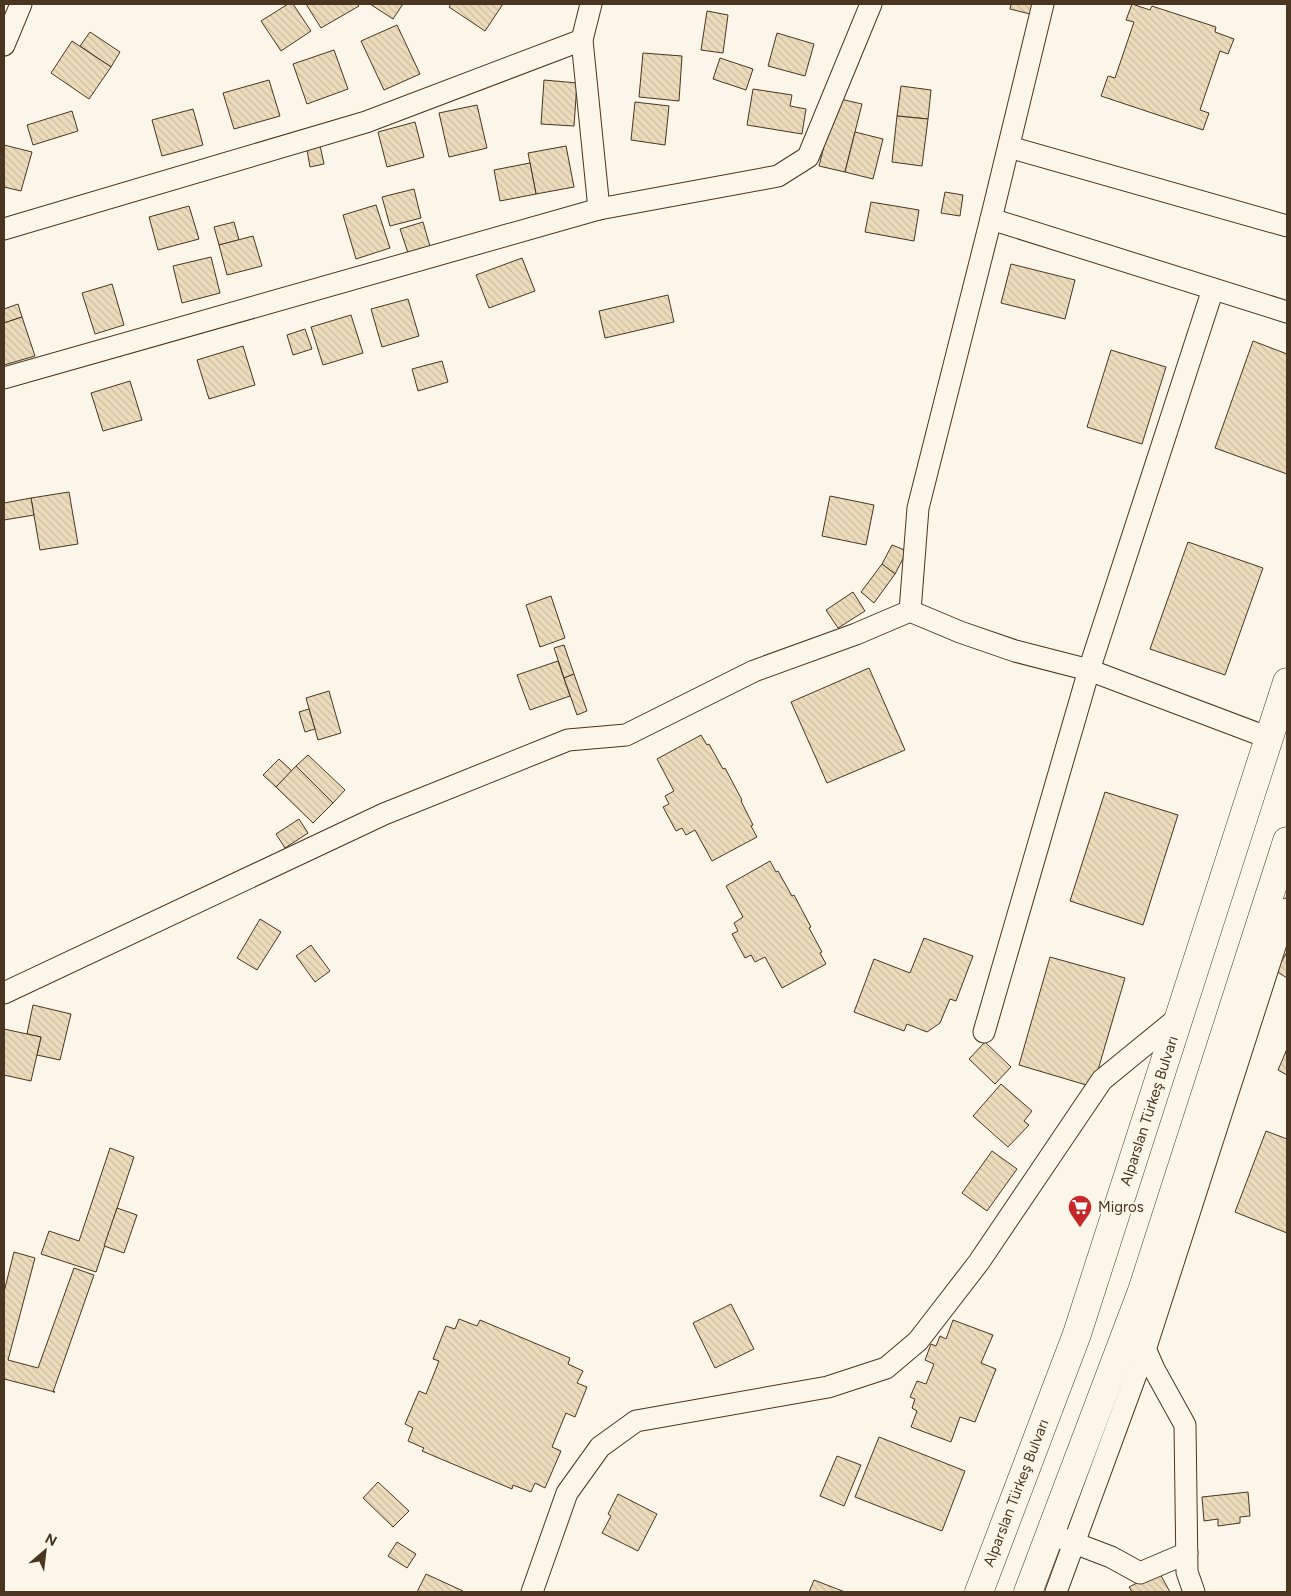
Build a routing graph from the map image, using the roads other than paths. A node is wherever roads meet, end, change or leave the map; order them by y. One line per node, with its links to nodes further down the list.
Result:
1 (21, 4): 6 (street)
2 (591, 4): 5 (street)
3 (870, 4): 8 (street)
4 (1043, 4): 7 (street)
5 (582, 40): 8 (street); 11 (street)
6 (4, 45)
7 (1009, 147): 9 (street); 10 (street)
8 (599, 209): 14 (street)
9 (991, 219): 12 (street); 15 (street)
10 (1287, 226)
11 (4, 229)
12 (1213, 289): 13 (street); 16 (street)
13 (1287, 312)
14 (4, 378)
15 (910, 611): 16 (street); 21 (street)
16 (1089, 670): 18 (street); 23 (street)
17 (1287, 682): 18 (main road, Alparslan Türkeş Bulvarı)
18 (1269, 738): 22 (main road, Alparslan Türkeş Bulvarı)
19 (1287, 841): 24 (main road)
20 (1287, 909): 25 (street)
21 (4, 993)
22 (1180, 1017): 28 (street); 29 (main road, Alparslan Türkeş Bulvarı)
23 (984, 1032)
24 (1132, 1318): 25 (street); 26 (main road)
25 (1145, 1350): 26 (street); 27 (street)
26 (1063, 1538): 27 (street); 30 (main road); 31 (street)
27 (1187, 1553): 32 (street)
28 (532, 1592)
29 (979, 1592)
30 (1028, 1592)
31 (1056, 1592)
32 (1194, 1592)

